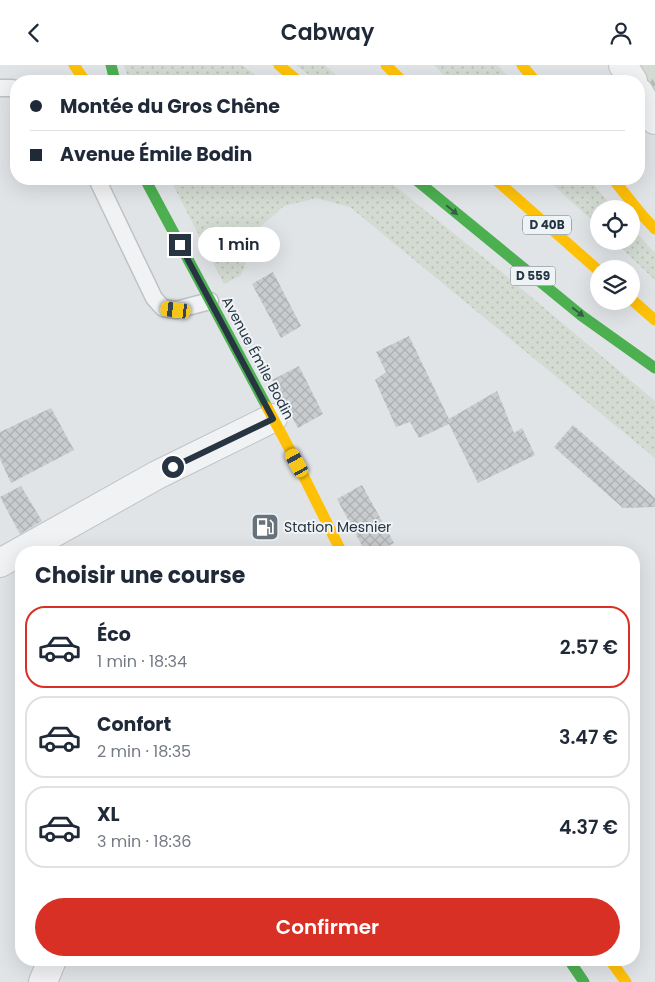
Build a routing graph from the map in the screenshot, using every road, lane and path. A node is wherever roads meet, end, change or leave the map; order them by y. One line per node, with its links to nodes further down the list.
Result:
1 (279, 65): 4 (main road)
2 (386, 65): 5 (main road)
3 (522, 65): 6 (main road)
4 (291, 75)
5 (396, 75)
6 (530, 75)
7 (645, 102): 8 (street)
8 (655, 120)
9 (100, 185): 16 (lane)
10 (148, 185): 16 (main road, Avenue Émile Bodin)
11 (422, 185): 19 (main road, D 559, one-way to 19)
12 (502, 185): 15 (main road, D 40B)
13 (618, 185): 14 (main road)
14 (655, 229)
15 (590, 263)
16 (210, 301): 20 (main road, Avenue Émile Bodin)
17 (640, 307): 18 (main road)
18 (655, 320)
19 (655, 368)
20 (273, 419): 21 (street); 22 (main road, Avenue Émile Bodin)
21 (30, 546)
22 (338, 546)
23 (15, 555): 24 (street)
24 (0, 563)
25 (50, 966): 28 (street)
26 (573, 966): 29 (main road)
27 (610, 967): 30 (main road)
28 (43, 982)
29 (584, 982)
30 (626, 982)

